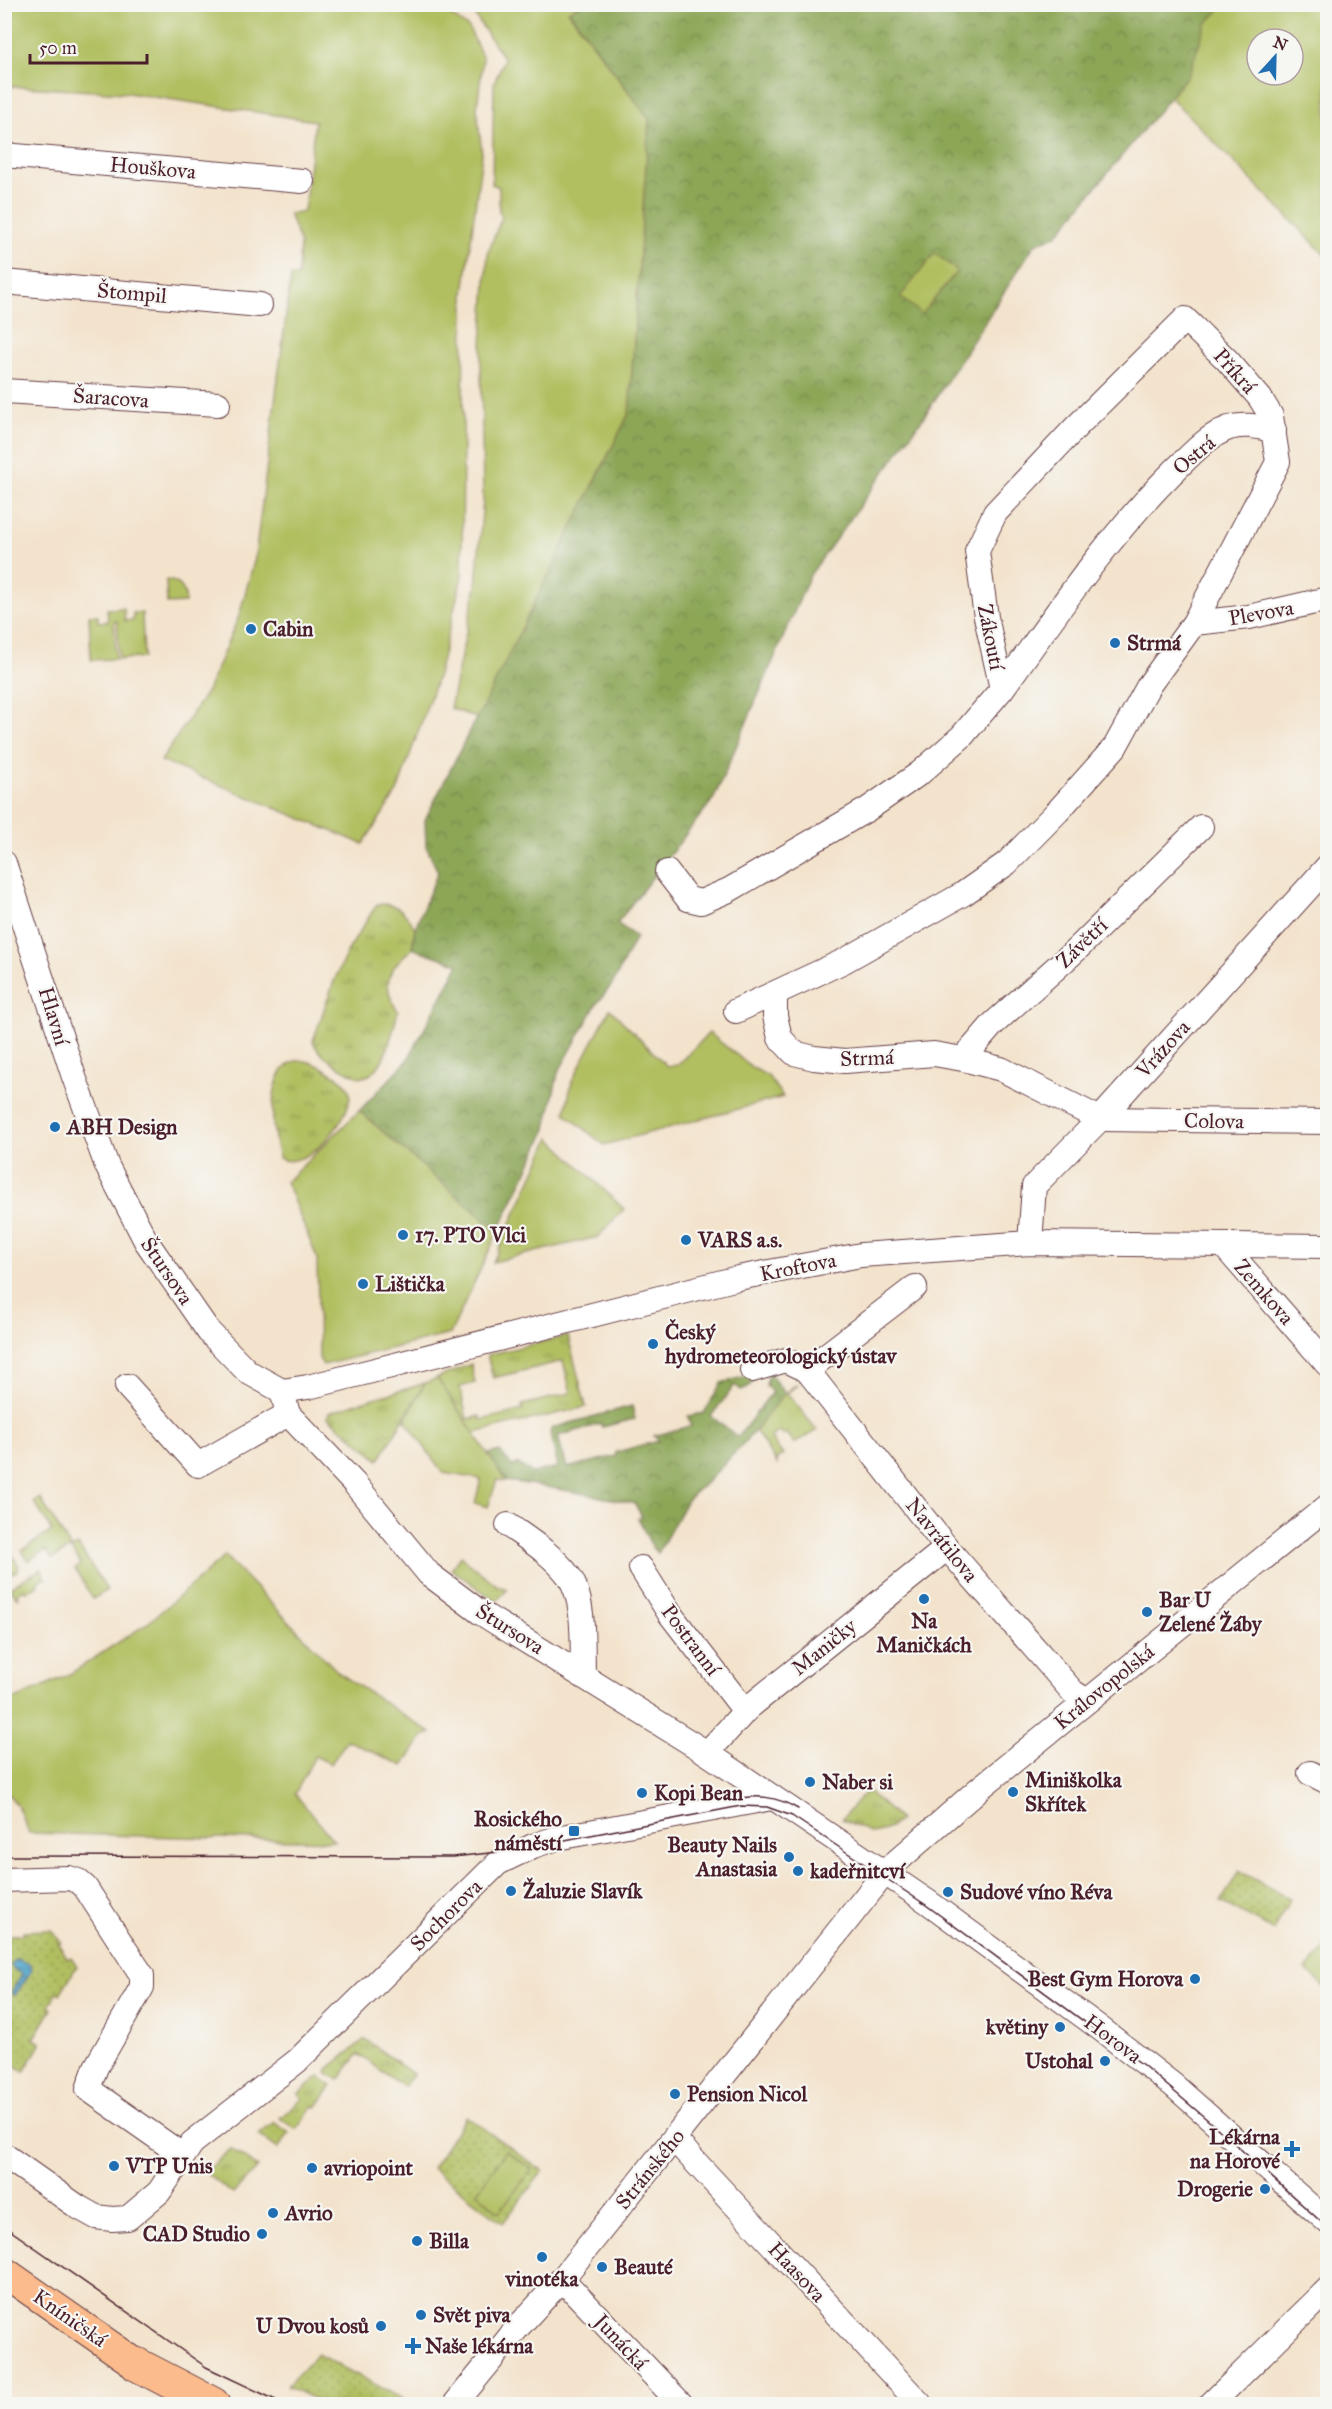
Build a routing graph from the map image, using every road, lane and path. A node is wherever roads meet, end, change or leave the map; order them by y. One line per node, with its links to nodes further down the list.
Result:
1 (4, 155): 2 (street, Houškova)
2 (302, 181)
3 (4, 282): 4 (street, Štompil)
4 (260, 305)
5 (1185, 319): 8 (street, Příkrá); 11 (street, Zákoutí)
6 (4, 391): 7 (street, Šaracova)
7 (218, 405)
8 (1274, 430): 10 (street); 11 (street, Ostrá)
9 (1328, 599): 10 (street, Plevova)
10 (1194, 623): 16 (street)
11 (1002, 689): 15 (street, Zákoutí)
12 (1201, 827): 18 (street, Závětří)
13 (4, 863): 21 (street, Hlavní)
14 (1328, 866): 19 (street, Vrázova)
15 (667, 872)
16 (775, 994): 17 (street); 18 (street, Strmá)
17 (736, 1011)
18 (963, 1059): 19 (street, Strmá)
19 (1100, 1119): 20 (street, Colova); 22 (street, Vrázova)
20 (1328, 1122)
21 (107, 1166): 30 (street, Štursova)
22 (1030, 1243): 23 (street, Kroftova); 30 (street, Kroftova)
23 (1224, 1246): 24 (street, Kroftova); 26 (street, Zemkova)
24 (1328, 1246)
25 (915, 1287): 28 (street)
26 (1328, 1365)
27 (752, 1370): 28 (street)
28 (807, 1370): 34 (street, Navrátilova)
29 (127, 1386): 31 (street)
30 (282, 1390): 31 (street, Štursova)
31 (288, 1414): 36 (street, Štursova)
32 (1328, 1506): 37 (street, Královopolská)
33 (508, 1525): 36 (street)
34 (947, 1548): 37 (street, Navrátilova); 38 (street, Maničky)
35 (641, 1568): 38 (street, Postranní)
36 (583, 1676): 39 (street, Štursova)
37 (1087, 1701): 41 (street, Královopolská)
38 (748, 1708): 39 (street, Maničky)
39 (707, 1752): 40 (street, Štursova)
40 (772, 1797): 41 (street); 45 (street, Sochorova)
41 (885, 1872): 43 (street, Stránského); 46 (street, Horova)
42 (4, 1880): 45 (street)
43 (674, 2139): 48 (street, Stránského); 56 (street, Haasova)
44 (4, 2155): 45 (street, Sochorova)
45 (182, 2155)
46 (1328, 2222)
47 (4, 2272): 50 (main road, Kníničská)
48 (562, 2279): 54 (street, Stránského); 55 (street, Junácká)
49 (1328, 2289): 57 (street)
50 (136, 2364): 51 (highway); 52 (highway); 53 (highway)
51 (180, 2404)
52 (197, 2404)
53 (213, 2404)
54 (455, 2404)
55 (681, 2404)
56 (920, 2404)
57 (1210, 2404)

